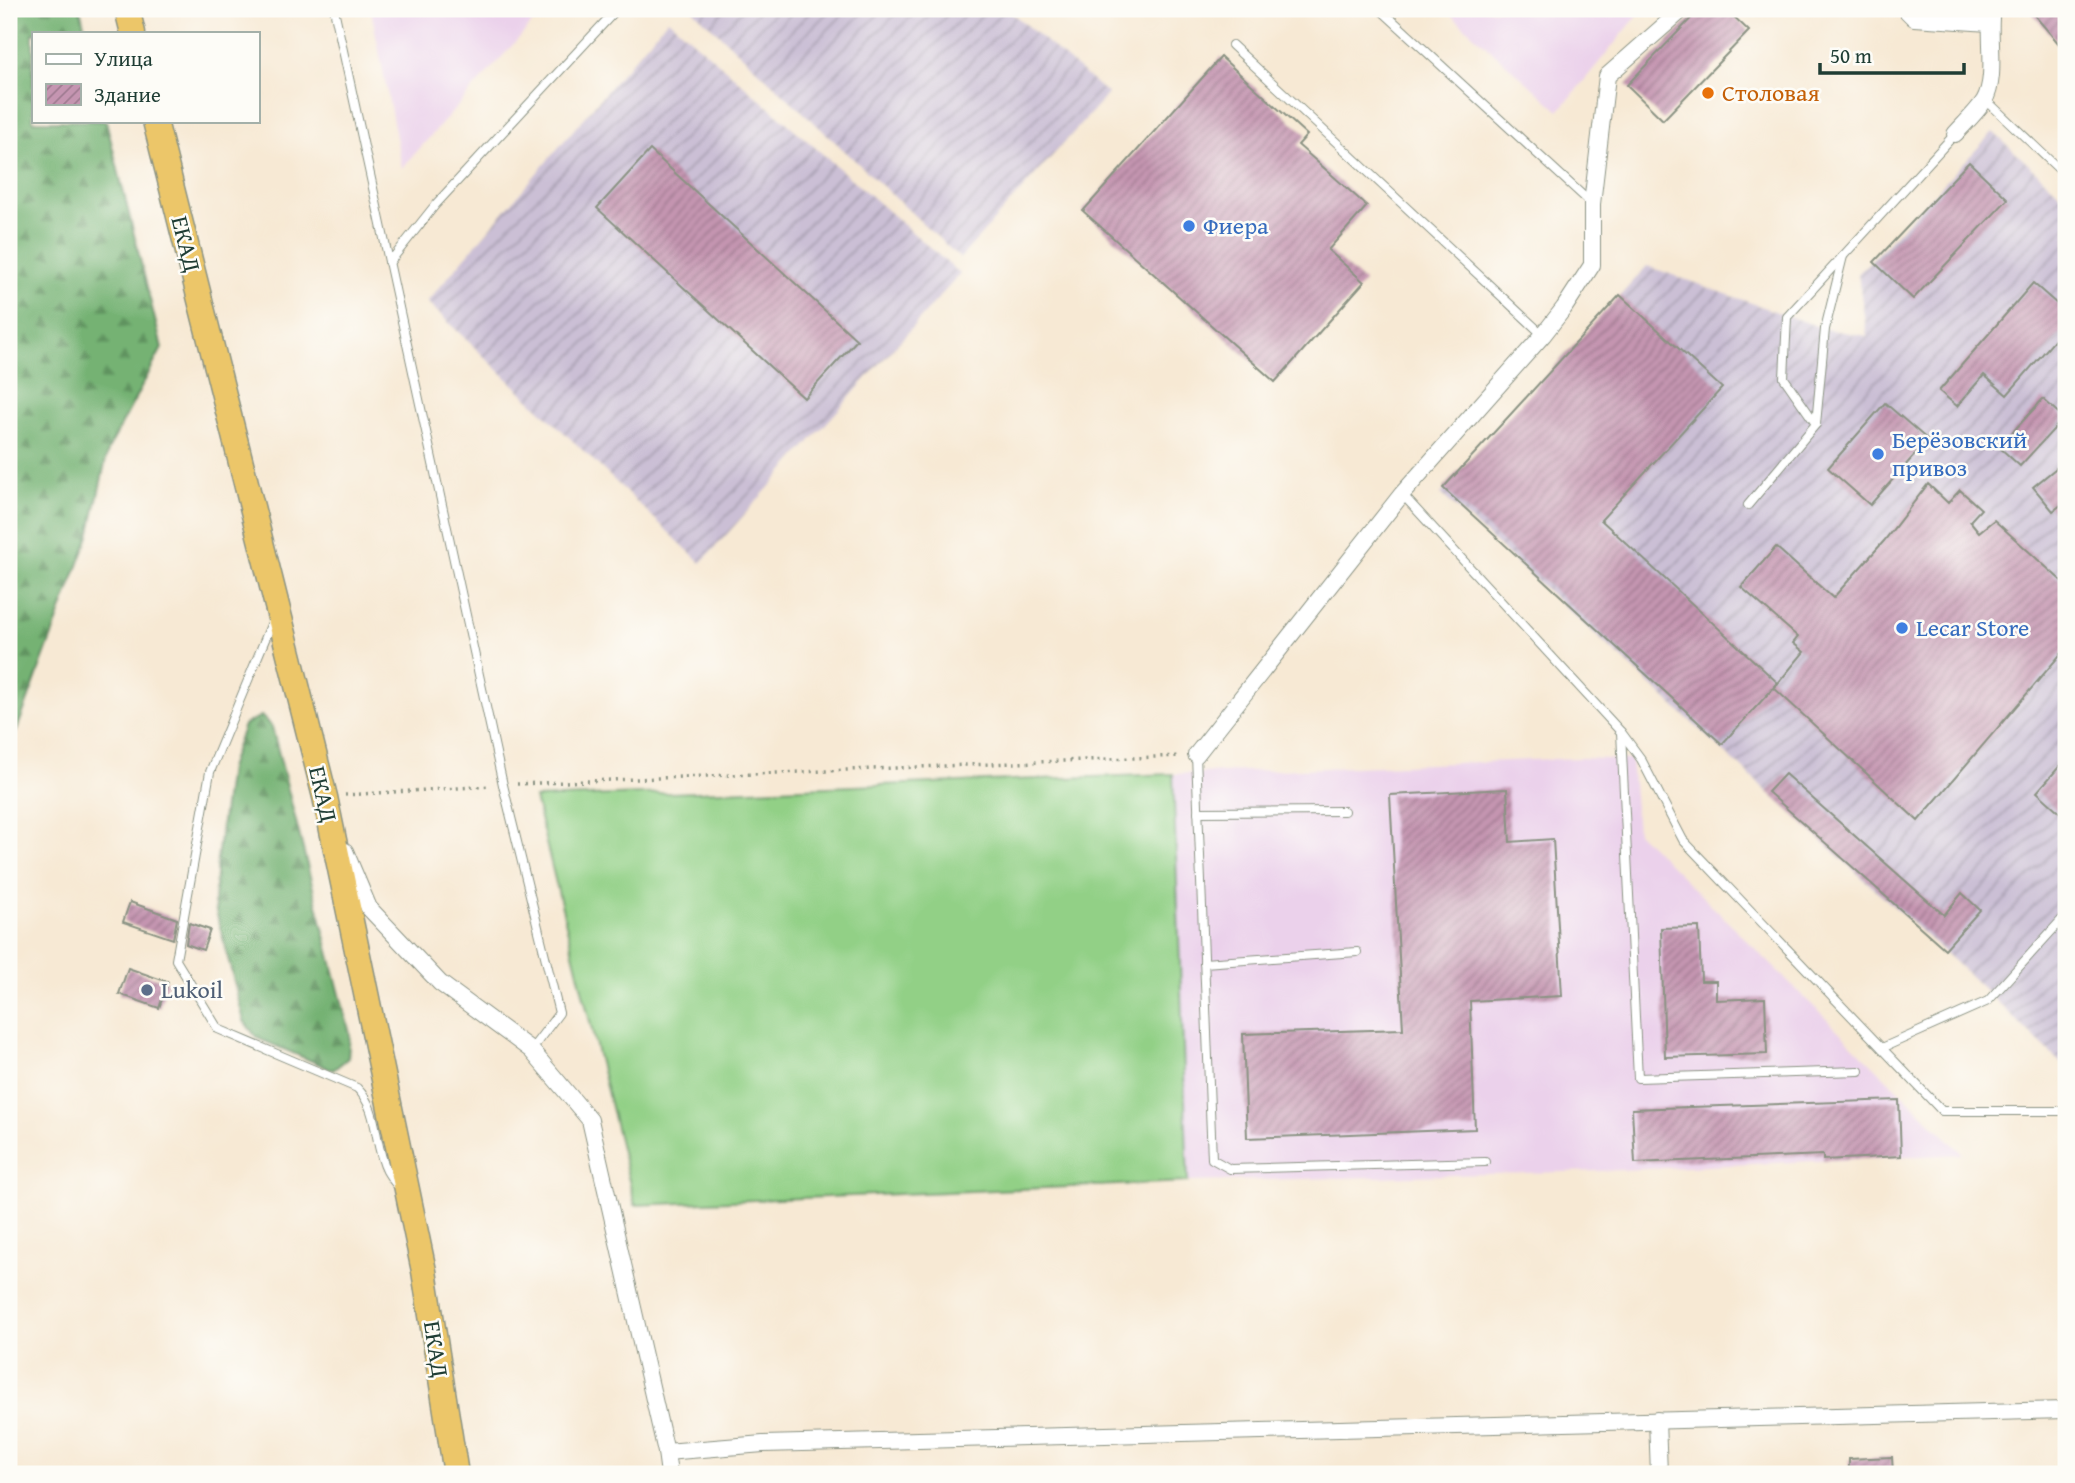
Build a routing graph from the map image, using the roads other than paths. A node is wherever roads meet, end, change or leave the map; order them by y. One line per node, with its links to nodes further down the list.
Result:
1 (127, 9): 8 (highway)
2 (334, 9): 16 (lane)
3 (617, 9): 16 (lane)
4 (1380, 9): 14 (lane)
5 (1684, 9): 14 (street)
6 (1905, 9): 7 (street)
7 (1991, 16): 10 (street)
8 (133, 32)
9 (1232, 45): 17 (lane)
10 (1985, 100): 12 (street); 13 (lane)
11 (155, 122): 21 (highway, ЕКАД)
12 (1955, 134): 15 (lane)
13 (2066, 176)
14 (1592, 204): 17 (street)
15 (1843, 254): 18 (lane); 18 (lane)
16 (389, 264): 31 (lane)
17 (1544, 335): 19 (street)
18 (1816, 424): 20 (lane)
19 (1402, 494): 22 (lane); 23 (street)
20 (1748, 505)
21 (277, 611): 24 (highway, ЕКАД); 35 (lane)
22 (1620, 732): 30 (lane); 32 (lane)
23 (1196, 755): 26 (lane)
24 (327, 805): 31 (street); 35 (highway, ЕКАД)
25 (1343, 811): 26 (lane)
26 (1198, 812): 29 (lane)
27 (2066, 915): 30 (lane)
28 (1357, 952): 29 (lane)
29 (1205, 963): 34 (lane)
30 (1882, 1048): 33 (lane)
31 (531, 1050): 38 (street)
32 (1859, 1071)
33 (2066, 1111)
34 (1485, 1161)
35 (410, 1206): 39 (highway, ЕКАД)
36 (2066, 1410): 37 (street)
37 (1657, 1420): 38 (street); 41 (street)
38 (666, 1452): 40 (street)
39 (456, 1474)
40 (669, 1474)
41 (1659, 1474)

